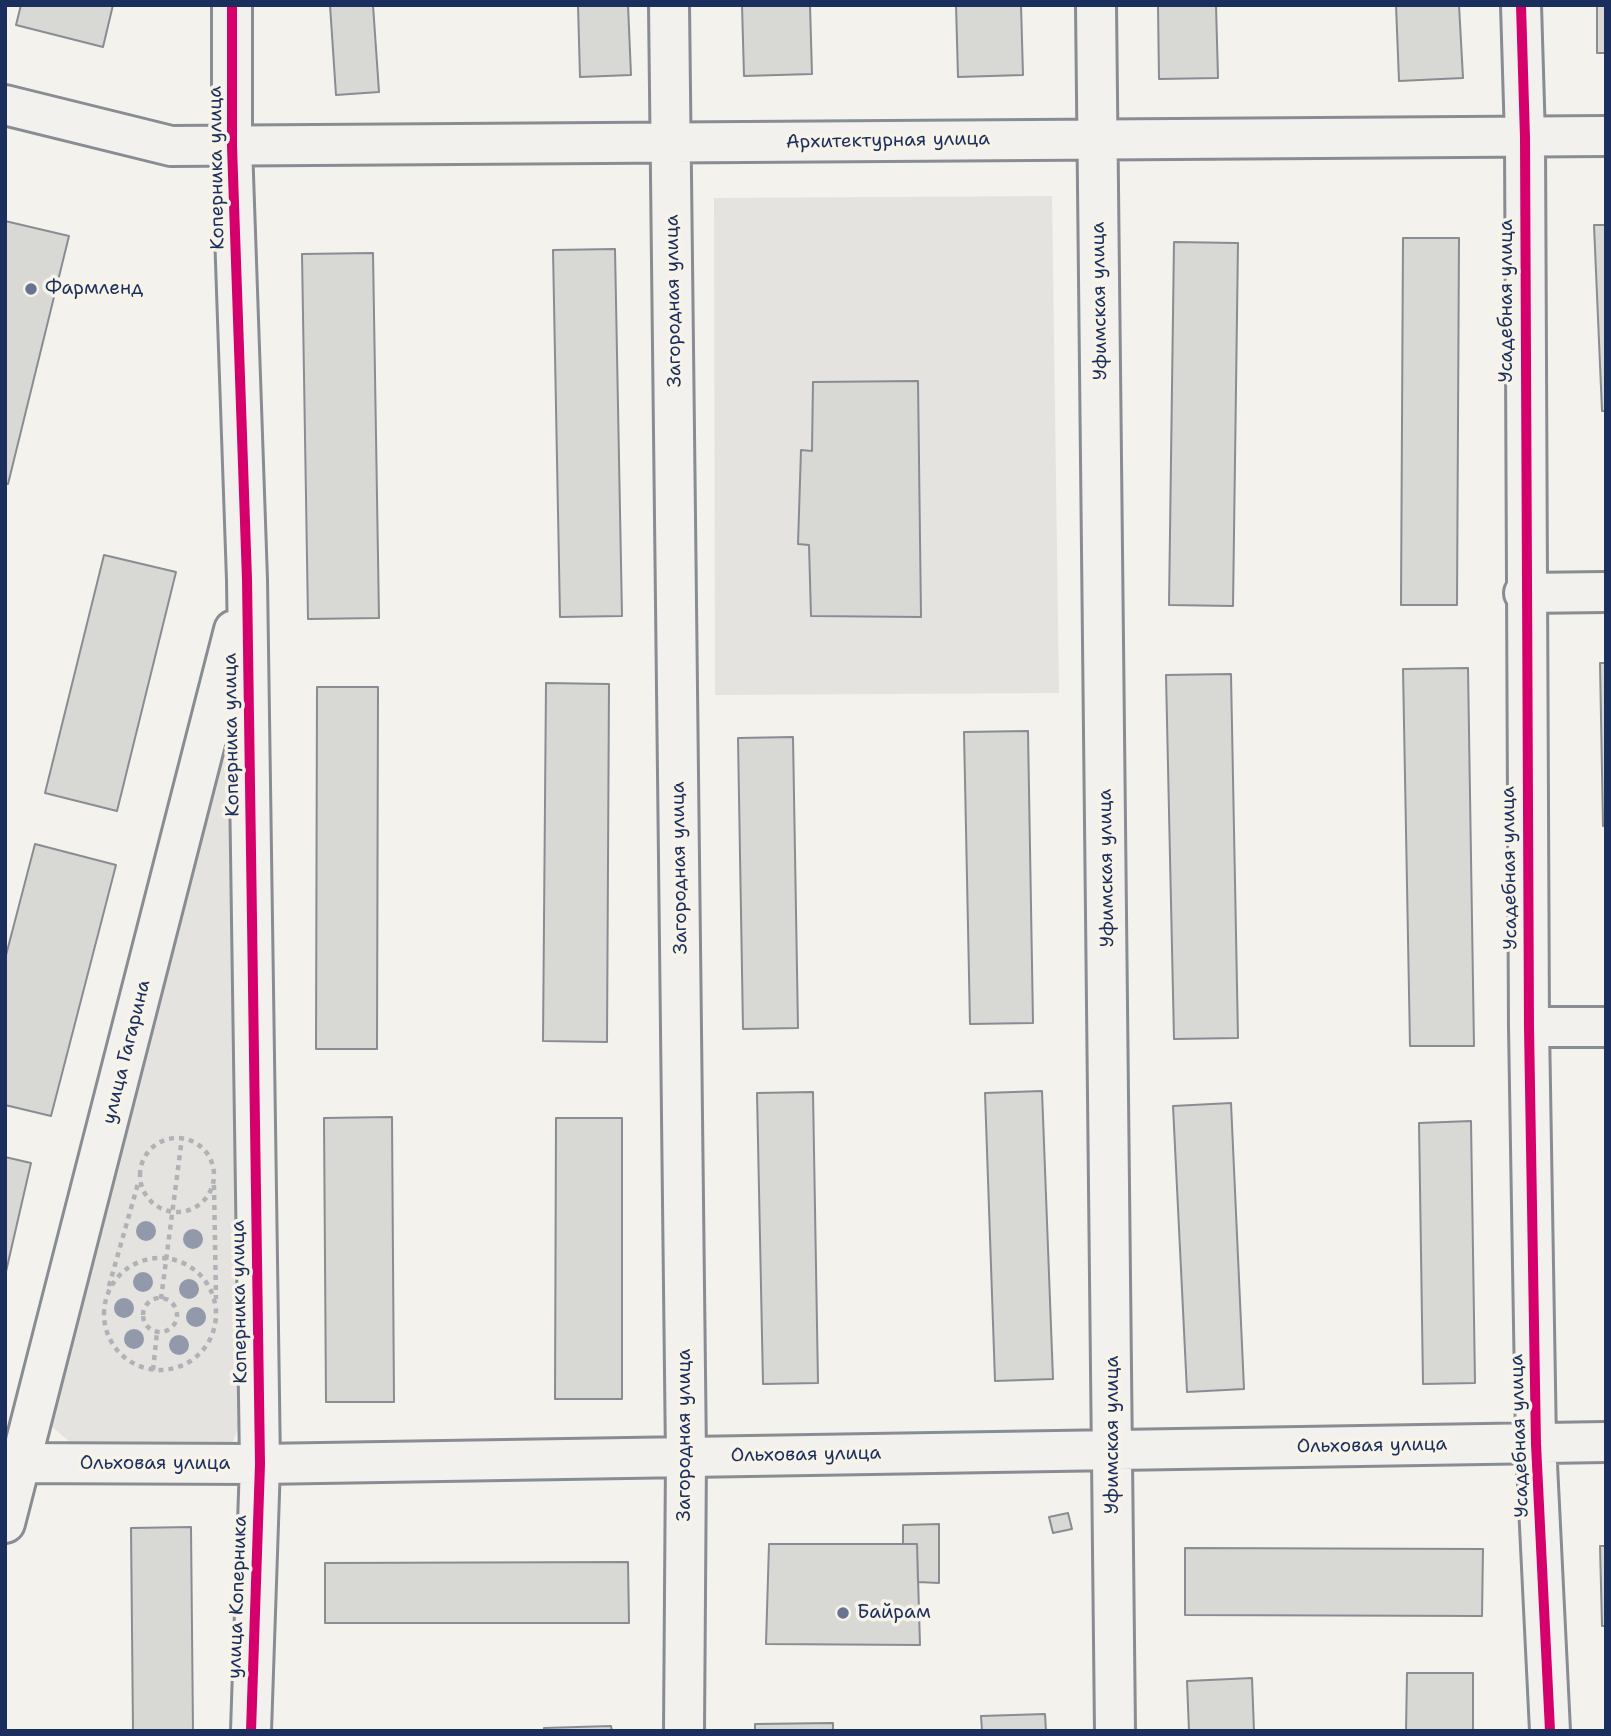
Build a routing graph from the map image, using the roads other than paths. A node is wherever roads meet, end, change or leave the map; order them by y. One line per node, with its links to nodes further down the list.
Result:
1 (232, 5): 10 (street, Коперника улица)
2 (669, 5): 9 (street, Загородная улица)
3 (1096, 5): 7 (street, Уфимская улица)
4 (1521, 5): 8 (street, Усадебная улица)
5 (5, 105): 10 (street, Архитектурная улица)
6 (1606, 136): 8 (street, Архитектурная улица)
7 (1098, 138): 8 (street, Архитектурная улица); 9 (street, Архитектурная улица); 18 (street, Уфимская улица)
8 (1524, 138): 13 (street, Усадебная улица)
9 (673, 145): 10 (street, Архитектурная улица); 19 (street, Загородная улица)
10 (232, 146): 11 (street, Коперника улица)
11 (247, 580): 20 (street, улица Гагарина); 21 (street, Коперника улица)
12 (1606, 592): 13 (street)
13 (1524, 593): 14 (street, Усадебная улица)
14 (1529, 1027): 15 (street); 17 (street, Усадебная улица)
15 (1606, 1027)
16 (1606, 1442): 17 (street, Ольховая улица)
17 (1536, 1444): 18 (street, Ольховая улица); 26 (street, Усадебная улица)
18 (1113, 1452): 19 (street, Ольховая улица); 25 (street, Уфимская улица)
19 (686, 1456): 21 (street, Ольховая улица); 24 (street, Загородная улица)
20 (14, 1463): 21 (street, Ольховая улица); 22 (street, улица Гагарина)
21 (260, 1464): 23 (street, улица Коперника)
22 (5, 1523)
23 (251, 1731)
24 (684, 1731)
25 (1115, 1731)
26 (1550, 1731)

